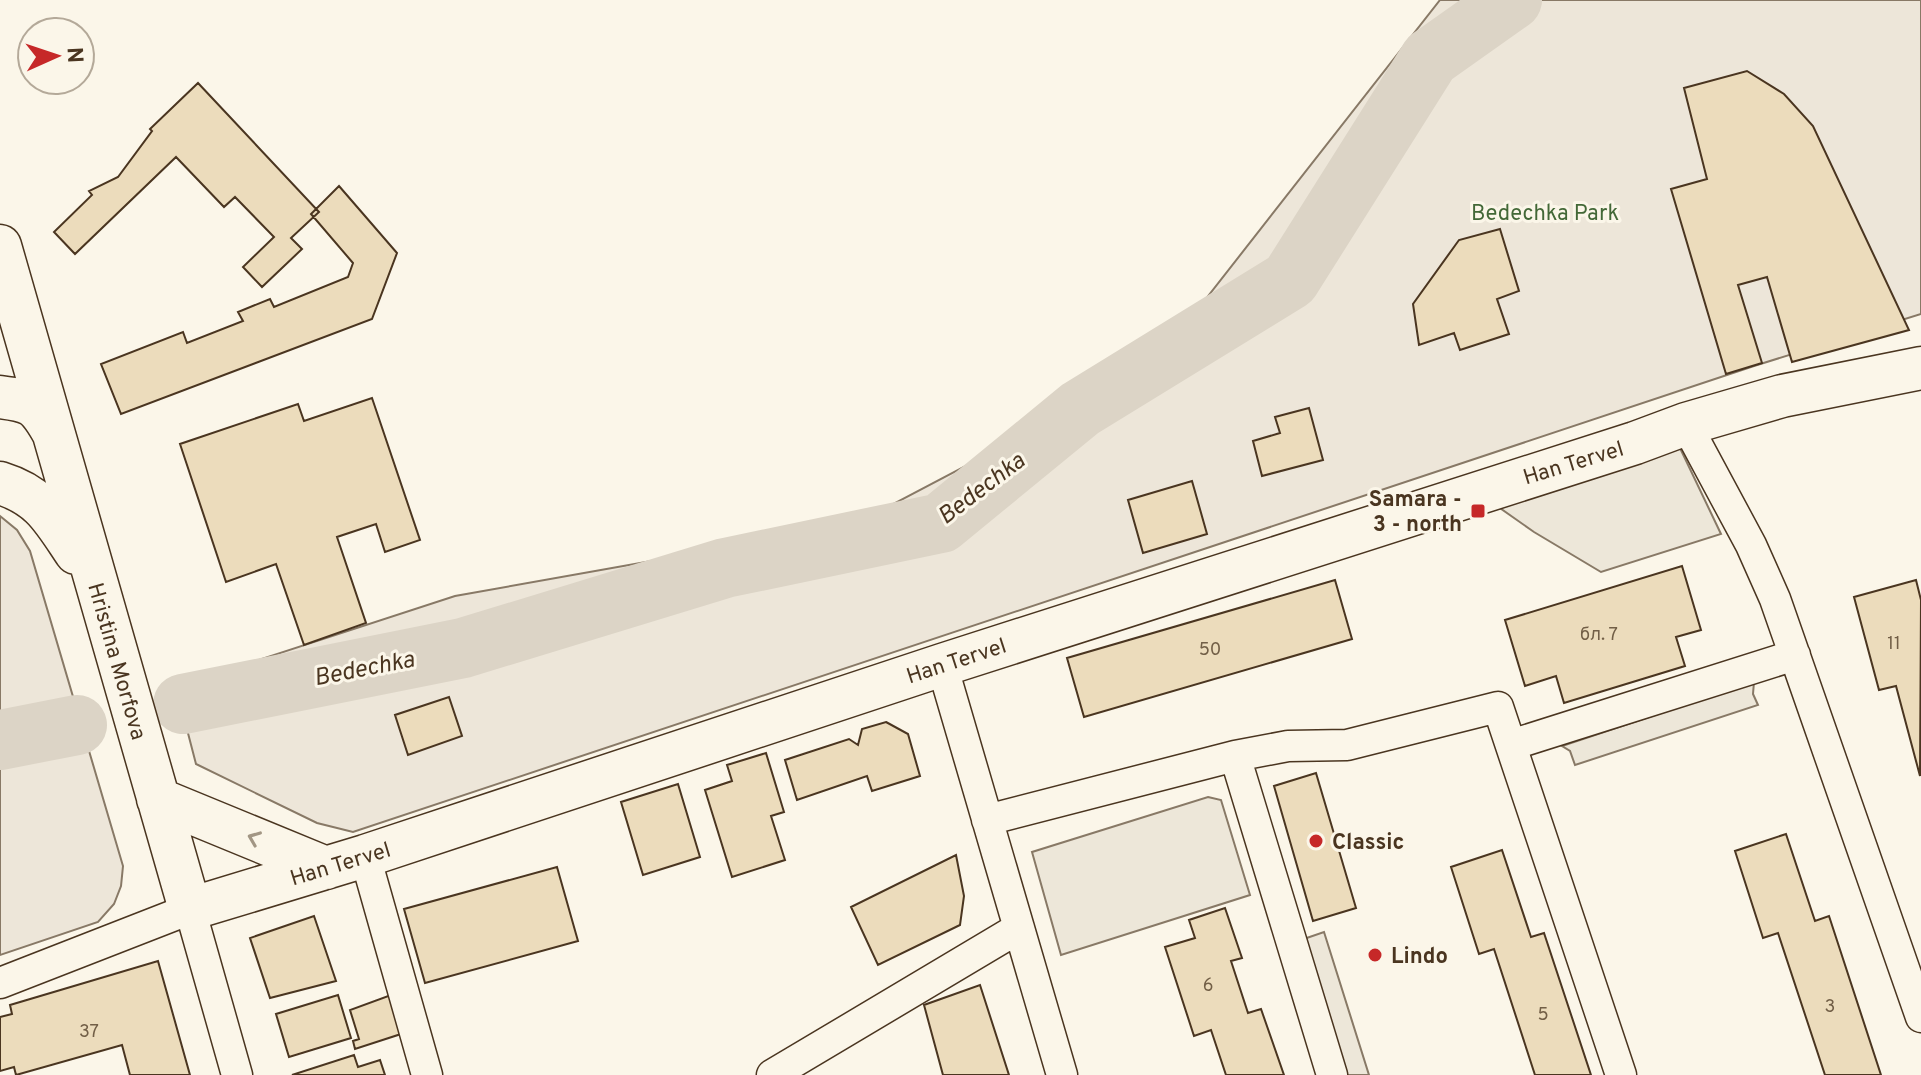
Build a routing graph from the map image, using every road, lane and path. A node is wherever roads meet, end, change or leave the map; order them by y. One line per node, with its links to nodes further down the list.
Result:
1 (0, 246): 2 (street, Hristina Morfova)
2 (29, 349): 4 (street); 6 (street, Hristina Morfova)
3 (1921, 368): 5 (street, Han Tervel)
4 (2, 400): 6 (street)
5 (1686, 424): 9 (street); 10 (street, Han Tervel)
6 (53, 432): 8 (street, Hristina Morfova)
7 (0, 483): 8 (street)
8 (96, 583): 13 (street, Hristina Morfova)
9 (1795, 655): 11 (street); 20 (street)
10 (942, 665): 14 (street); 15 (street, Han Tervel)
11 (1511, 745): 12 (street); 26 (street)
12 (1235, 756): 14 (street); 25 (street)
13 (155, 789): 16 (street, one-way to 13); 17 (street, Hristina Morfova)
14 (987, 820): 18 (street)
15 (365, 856): 16 (street, Han Tervel); 23 (street)
16 (326, 868): 17 (street, Han Tervel)
17 (190, 909): 19 (street, Han Tervel); 22 (street, Hristina Morfova)
18 (1019, 928): 21 (street); 24 (street)
19 (0, 983)
20 (1921, 1017)
21 (776, 1074)
22 (237, 1075)
23 (427, 1075)
24 (1062, 1075)
25 (1332, 1075)
26 (1621, 1075)

